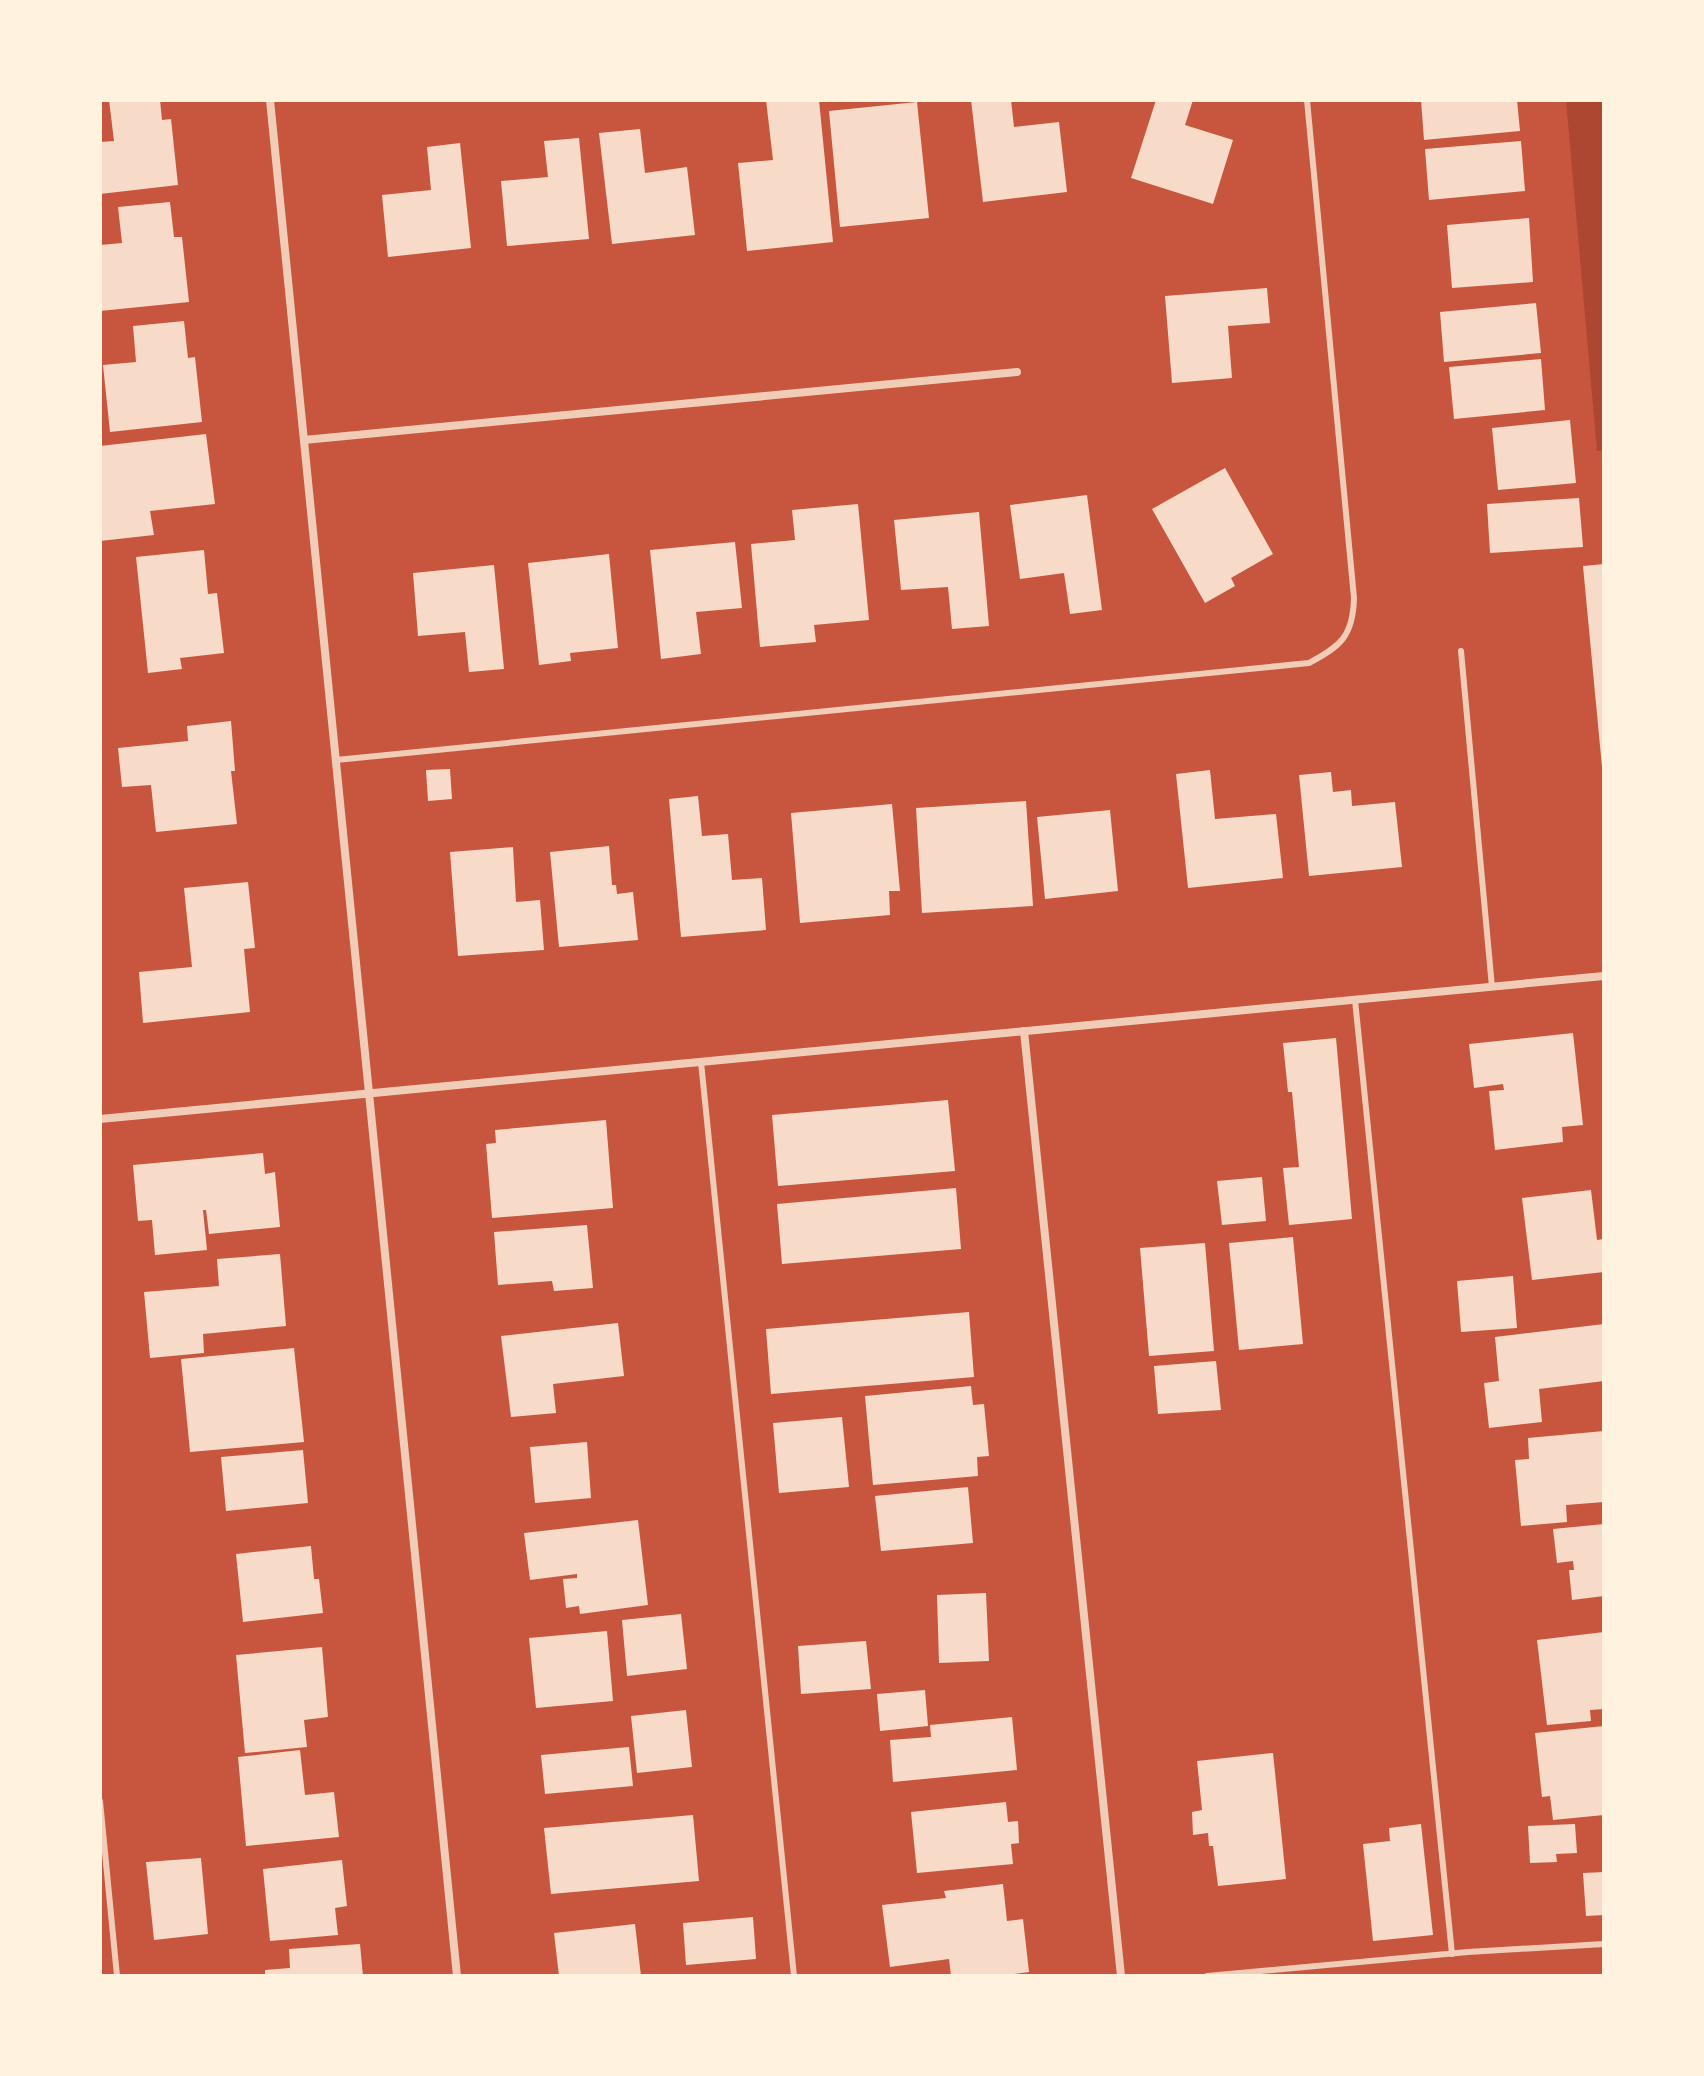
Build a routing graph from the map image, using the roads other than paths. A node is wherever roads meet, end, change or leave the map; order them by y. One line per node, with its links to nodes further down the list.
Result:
1 (270, 100): 4 (street)
2 (1307, 100): 6 (lane)
3 (1017, 372): 4 (street)
4 (304, 440): 6 (street)
5 (1461, 651): 8 (lane)
6 (336, 760): 12 (street)
7 (1604, 976): 8 (street)
8 (1492, 987): 9 (street)
9 (1355, 1000): 10 (street); 16 (lane)
10 (1024, 1031): 11 (street); 20 (street)
11 (701, 1062): 12 (street); 19 (lane)
12 (370, 1093): 13 (street); 18 (street)
13 (100, 1119)
14 (100, 1801): 17 (lane)
15 (1604, 1944): 16 (lane)
16 (1452, 1954): 21 (lane)
17 (117, 1976)
18 (457, 1976)
19 (794, 1976)
20 (1121, 1976)
21 (1207, 1976)

